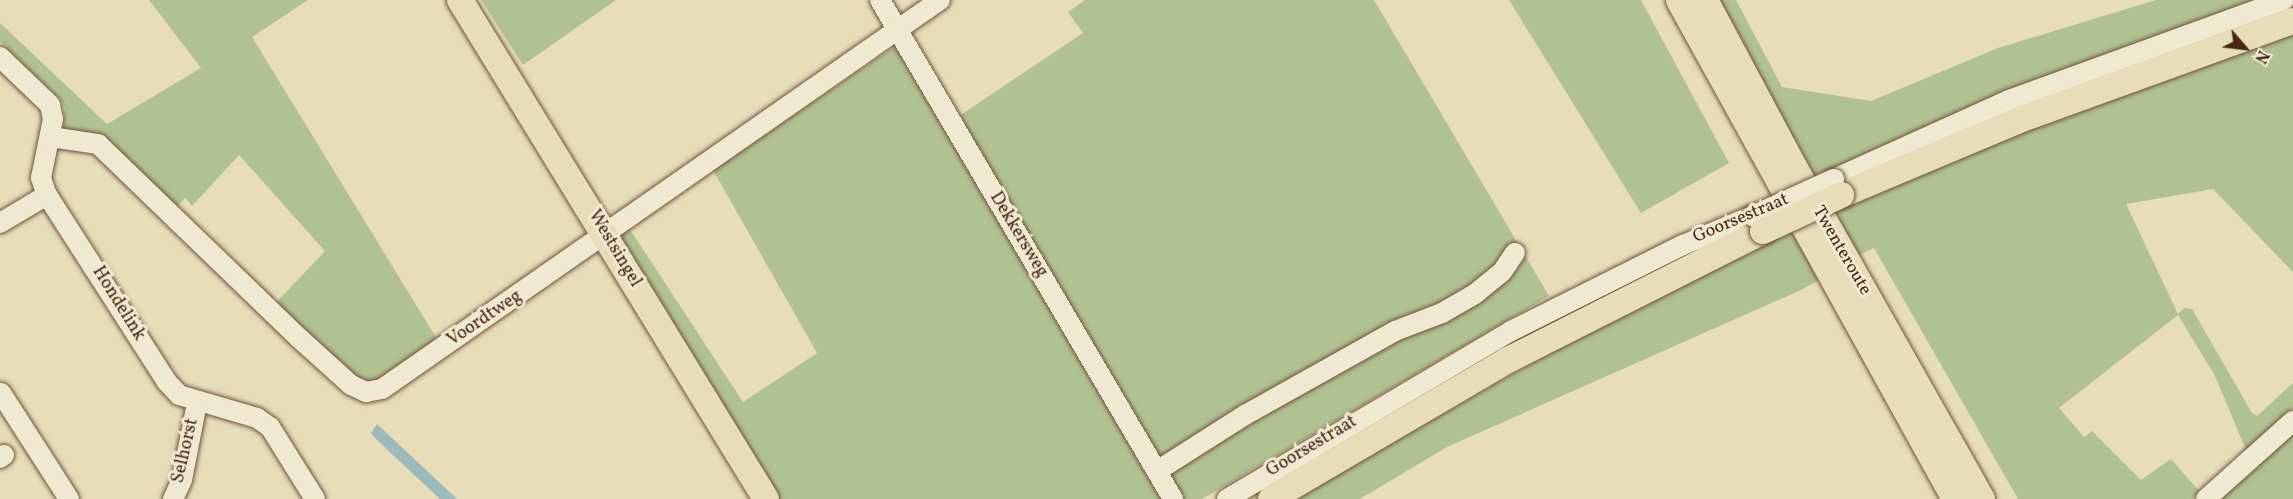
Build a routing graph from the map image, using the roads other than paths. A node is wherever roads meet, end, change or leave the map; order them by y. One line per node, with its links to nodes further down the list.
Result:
1 (460, 0): 15 (main road, Westsingel)
2 (880, 0): 8 (street, Dekkersweg)
3 (940, 0): 8 (street, Voordtweg)
4 (1680, 0): 28 (highway, Twenteroute)
5 (1704, 0): 29 (highway, Twenteroute)
6 (2284, 0): 11 (street, Goorsestraat)
7 (2293, 21): 11 (main road, Goorsestraat)
8 (897, 31): 15 (street, Voordtweg); 20 (street, Dekkersweg)
9 (0, 57): 10 (street, Hondelink)
10 (51, 137): 12 (street, Hondelink); 15 (street, Voordtweg)
11 (1837, 187): 14 (main road, Goorsestraat, bridge)
12 (47, 195): 13 (street); 18 (street, Hondelink)
13 (0, 223)
14 (1758, 224): 26 (street, Goorsestraat); 27 (main road, Goorsestraat)
15 (606, 236): 24 (main road, Westsingel)
16 (1515, 253): 20 (street)
17 (1, 393): 21 (street)
18 (197, 402): 22 (street, Selhorst); 23 (street, Hondelink)
19 (2293, 421): 30 (street)
20 (1157, 471): 25 (street, Dekkersweg)
21 (69, 499)
22 (173, 499)
23 (315, 499)
24 (766, 499)
25 (1173, 499)
26 (1227, 499)
27 (1271, 499)
28 (1956, 499)
29 (1981, 499)
30 (2206, 499)

